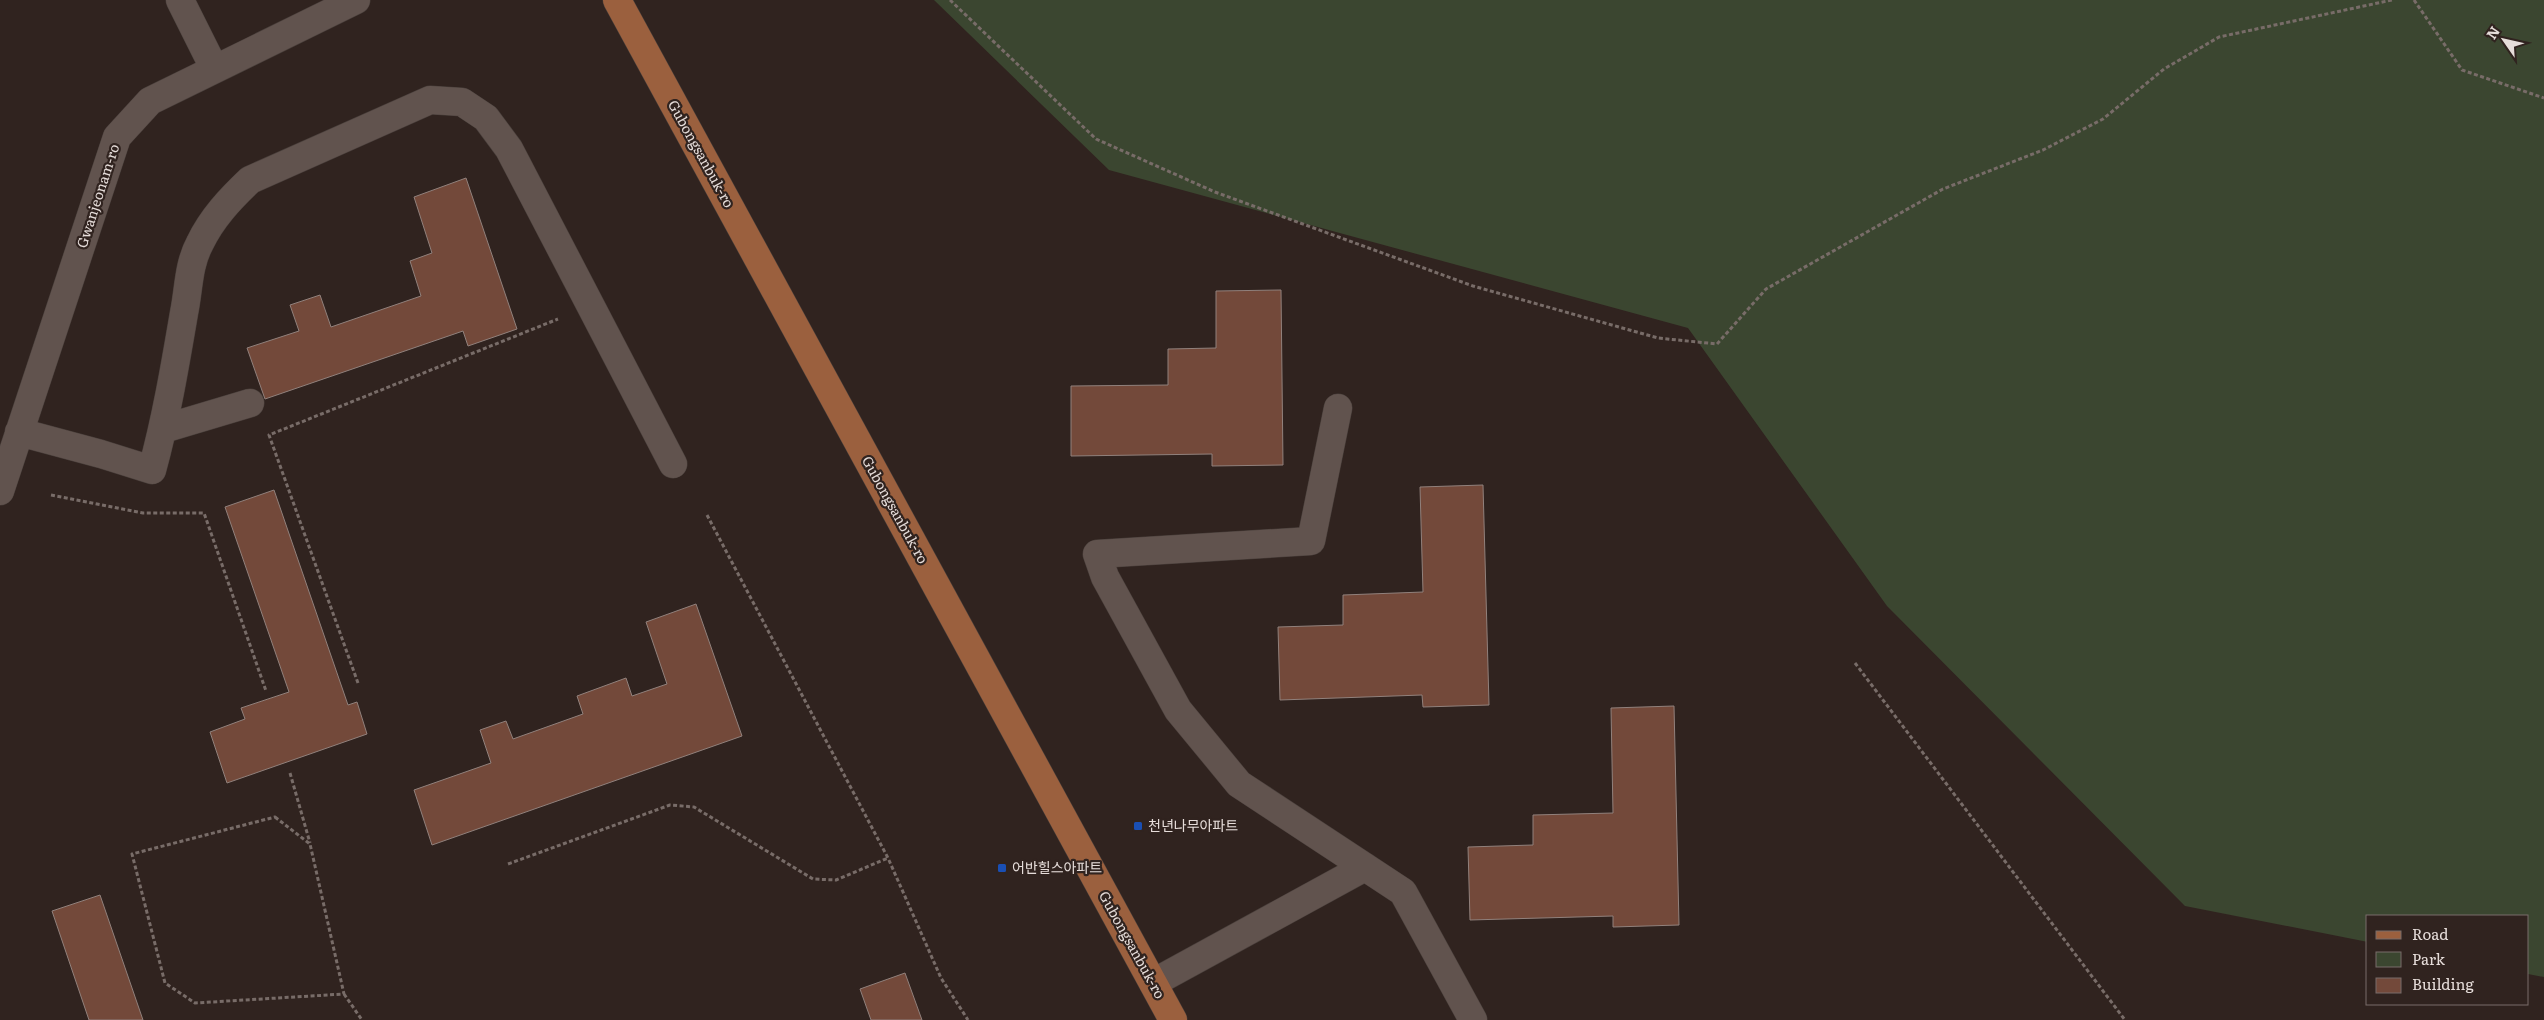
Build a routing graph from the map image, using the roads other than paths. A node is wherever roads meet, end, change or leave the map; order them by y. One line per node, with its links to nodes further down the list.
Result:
1 (180, 0): 4 (street)
2 (356, 0): 4 (street, Gwanjeonam-ro)
3 (617, 0): 12 (main road, Gubongsanbuk-ro)
4 (214, 68): 8 (street, Gwanjeonam-ro)
5 (250, 403): 7 (street)
6 (1338, 408): 11 (street)
7 (163, 428): 8 (street); 9 (street)
8 (19, 432): 10 (street, Gwanjeonam-ro)
9 (673, 464)
10 (0, 490)
11 (1365, 867): 12 (street); 14 (street)
12 (1153, 983): 13 (main road, Gubongsanbuk-ro)
13 (1173, 1020)
14 (1473, 1020)

